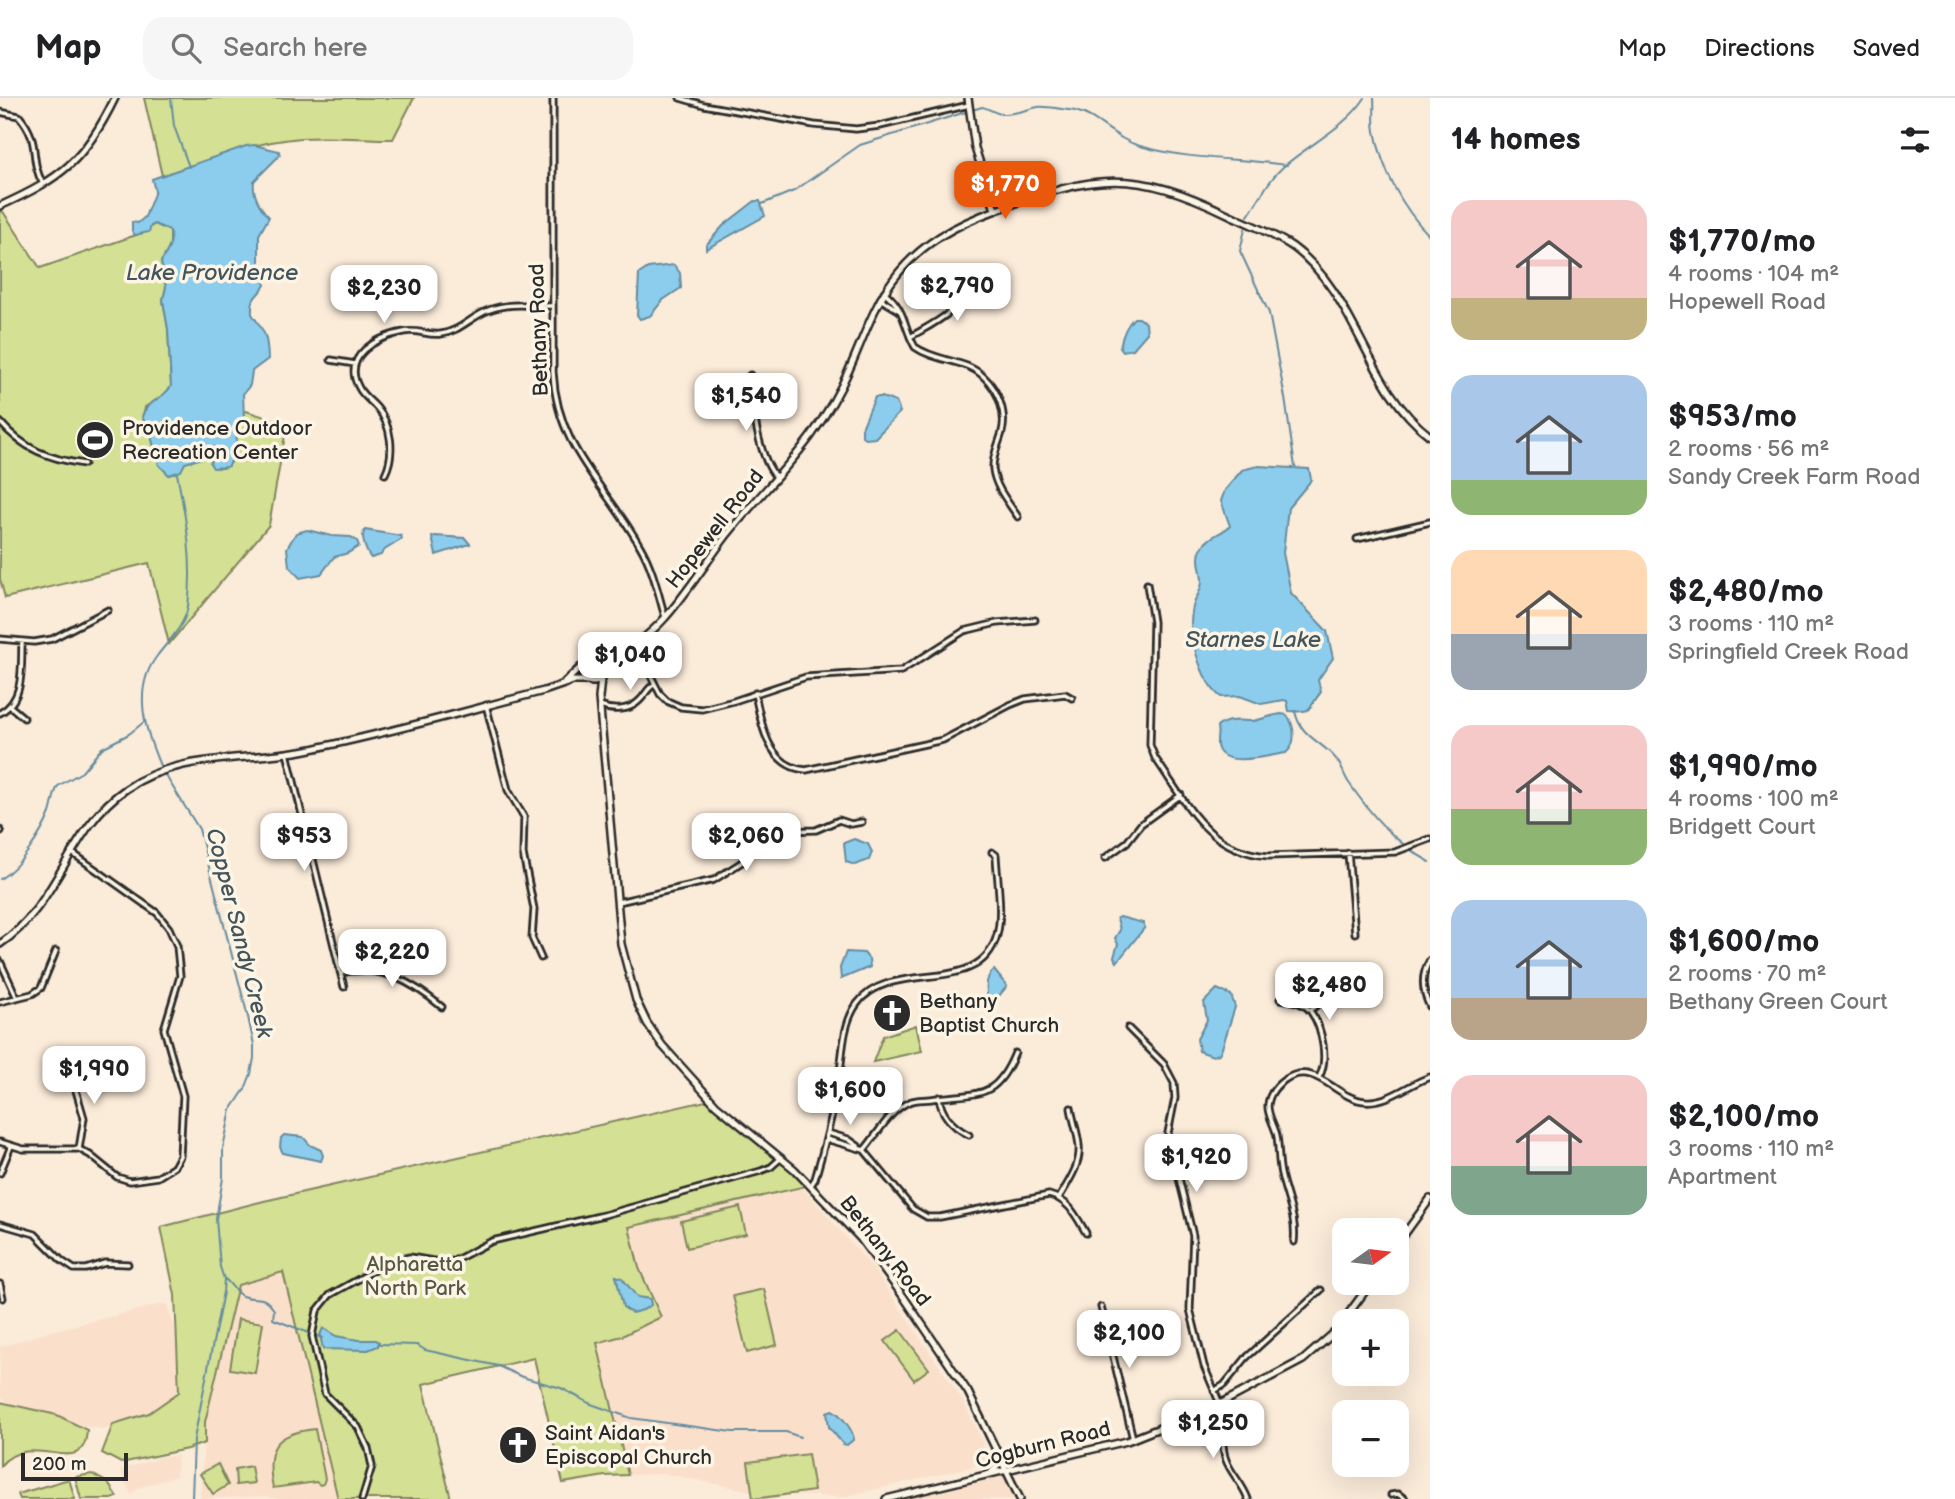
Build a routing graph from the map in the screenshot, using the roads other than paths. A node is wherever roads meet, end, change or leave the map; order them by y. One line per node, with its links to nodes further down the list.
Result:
1 (115, 98): 6 (street)
2 (553, 98): 12 (street, Bethany Road)
3 (680, 98): 4 (street)
4 (968, 101): 8 (street)
5 (0, 113): 6 (street)
6 (44, 185): 7 (street)
7 (0, 206)
8 (995, 210): 10 (street, Hopewell Road); 19 (street, Hopewell Road)
9 (971, 279): 14 (street)
10 (884, 292): 11 (street, Hopewell Road); 13 (street)
11 (880, 299): 13 (street); 22 (street, Hopewell Road)
12 (553, 306): 16 (street); 28 (street, Bethany Road)
13 (902, 312): 14 (street)
14 (910, 337): 23 (street)
15 (331, 360): 16 (street)
16 (355, 364): 21 (street)
17 (751, 375): 22 (street)
18 (0, 422): 20 (street)
19 (1430, 436)
20 (83, 464)
21 (386, 474)
22 (776, 478): 28 (street, Hopewell Road)
23 (1018, 517)
24 (1430, 522): 25 (street)
25 (1357, 539)
26 (1147, 584): 48 (street)
27 (108, 610): 31 (street)
28 (665, 618): 32 (street, Hopewell Road)
29 (1035, 620): 39 (street)
30 (0, 639): 31 (street)
31 (22, 642): 44 (street)
32 (633, 648): 33 (street, Hopewell Road); 35 (street, Hopewell Road); 38 (street)
33 (596, 660): 34 (street); 35 (street)
34 (583, 664): 36 (street); 37 (street)
35 (602, 677): 36 (street); 40 (street, Bethany Road)
36 (588, 681): 37 (street); 40 (street, Bethany Road)
37 (563, 684): 42 (street)
38 (655, 684): 39 (street); 43 (street)
39 (755, 693): 41 (street)
40 (599, 698): 43 (street, Bethany Road)
41 (1072, 698)
42 (486, 705): 47 (street); 59 (street)
43 (600, 706): 55 (street, Bethany Road)
44 (11, 707): 45 (street); 46 (street)
45 (0, 713)
46 (24, 718)
47 (287, 753): 51 (street); 62 (street)
48 (1181, 795): 53 (street); 54 (street)
49 (862, 822): 55 (street)
50 (1430, 839): 53 (street)
51 (71, 852): 57 (street); 82 (street)
52 (992, 852): 79 (street)
53 (1349, 853): 56 (street)
54 (1105, 858)
55 (616, 903): 84 (street, Bethany Road)
56 (1354, 933)
57 (0, 944)
58 (56, 951): 65 (street)
59 (541, 958)
60 (1430, 960): 69 (street)
61 (0, 961): 65 (street)
62 (341, 973): 63 (street); 68 (street)
63 (344, 987)
64 (1332, 994): 70 (street)
65 (17, 998): 67 (street)
66 (1280, 999): 70 (street)
67 (0, 1002)
68 (442, 1007)
69 (1430, 1007)
70 (1310, 1010): 74 (street)
71 (1128, 1028): 99 (street)
72 (1015, 1053): 76 (street)
73 (68, 1063): 82 (street)
74 (1320, 1077): 75 (street); 92 (street)
75 (1430, 1077)
76 (939, 1097): 78 (street); 83 (street)
77 (1071, 1108): 87 (street)
78 (969, 1135)
79 (827, 1136): 83 (street); 86 (street)
80 (0, 1142): 81 (street)
81 (11, 1146): 82 (street); 85 (street)
82 (79, 1149)
83 (862, 1149): 87 (street)
84 (781, 1158): 86 (street, Bethany Road); 108 (street)
85 (0, 1173)
86 (811, 1185): 102 (street, Bethany Road)
87 (1059, 1198): 91 (street)
88 (1430, 1199): 90 (street)
89 (1, 1226): 93 (street)
90 (1409, 1228)
91 (1086, 1233)
92 (1294, 1242)
93 (128, 1264)
94 (0, 1284): 97 (street)
95 (1321, 1290): 99 (street)
96 (1362, 1295): 100 (street, Cogburn Road)
97 (3, 1298)
98 (1101, 1307): 101 (street)
99 (1214, 1391): 100 (street)
100 (1217, 1405): 101 (street, Cogburn Road); 111 (street)
101 (1133, 1439): 103 (street, Cogburn Road)
102 (996, 1447): 104 (street, Bethany Road); 105 (street)
103 (1021, 1467): 104 (street, Cogburn Road); 106 (street)
104 (1007, 1471): 105 (street, Cogburn Road); 106 (street, Bethany Road)
105 (988, 1475): 109 (street, Cogburn Road)
106 (1016, 1491): 110 (street, Bethany Road)
107 (1391, 1495): 112 (street)
108 (362, 1499)
109 (886, 1499)
110 (1020, 1499)
111 (1248, 1499)
112 (1405, 1499)

